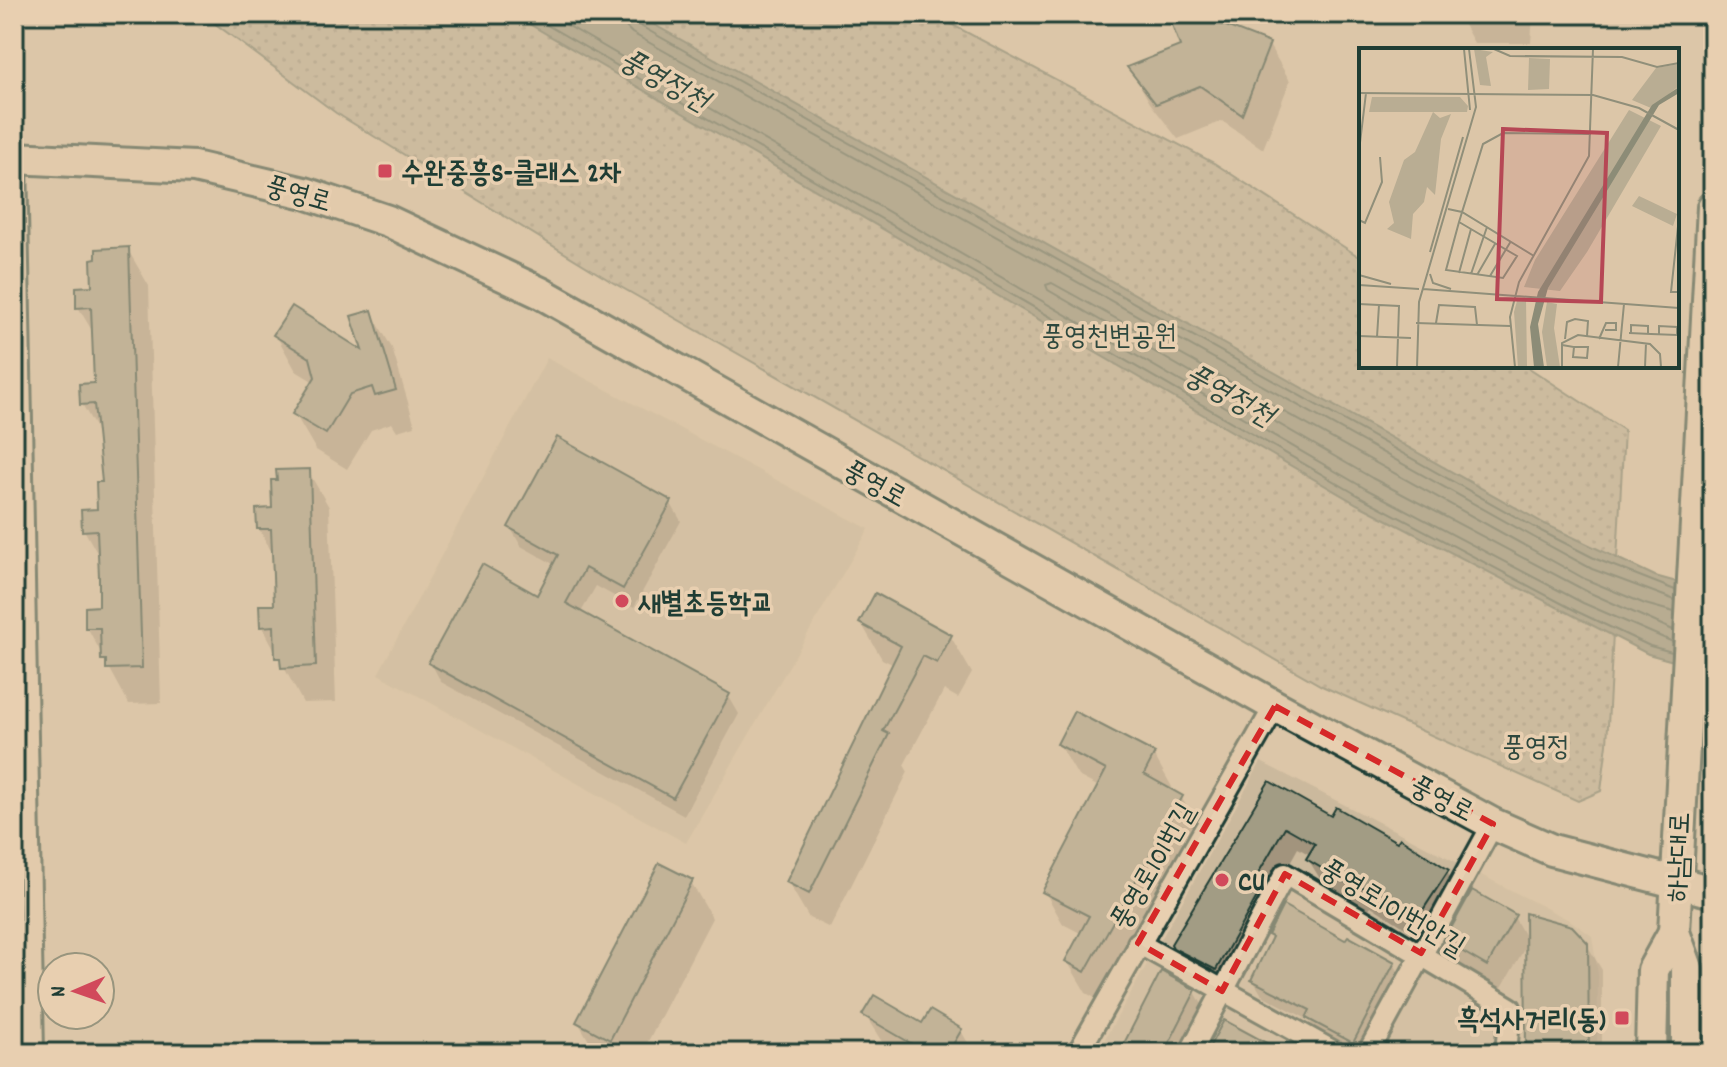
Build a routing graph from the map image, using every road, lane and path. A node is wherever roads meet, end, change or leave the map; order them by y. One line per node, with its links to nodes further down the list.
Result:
1 (15, 158): 3 (main road, 풍영로); 11 (street)
2 (1713, 207): 5 (main road, 하남대로)
3 (1275, 706): 4 (main road, 풍영로); 8 (street, 풍영로101번길)
4 (1493, 824): 5 (main road, 풍영로); 9 (street)
5 (1676, 885): 6 (main road, 풍영로); 7 (main road, 하남대로)
6 (1713, 892)
7 (1674, 932): 17 (main road, 하남대로); 18 (main road, 하남대로)
8 (1138, 943): 10 (street); 12 (street, 풍영로101번길)
9 (1421, 953): 10 (street, 풍영로101번안길); 15 (street); 16 (street, 풍영로101번안길)
10 (1222, 991): 13 (street, 풍영로101번안길); 14 (street)
11 (33, 1053)
12 (1078, 1053)
13 (1190, 1053)
14 (1336, 1053)
15 (1368, 1053)
16 (1506, 1053)
17 (1651, 1053)
18 (1687, 1053)

